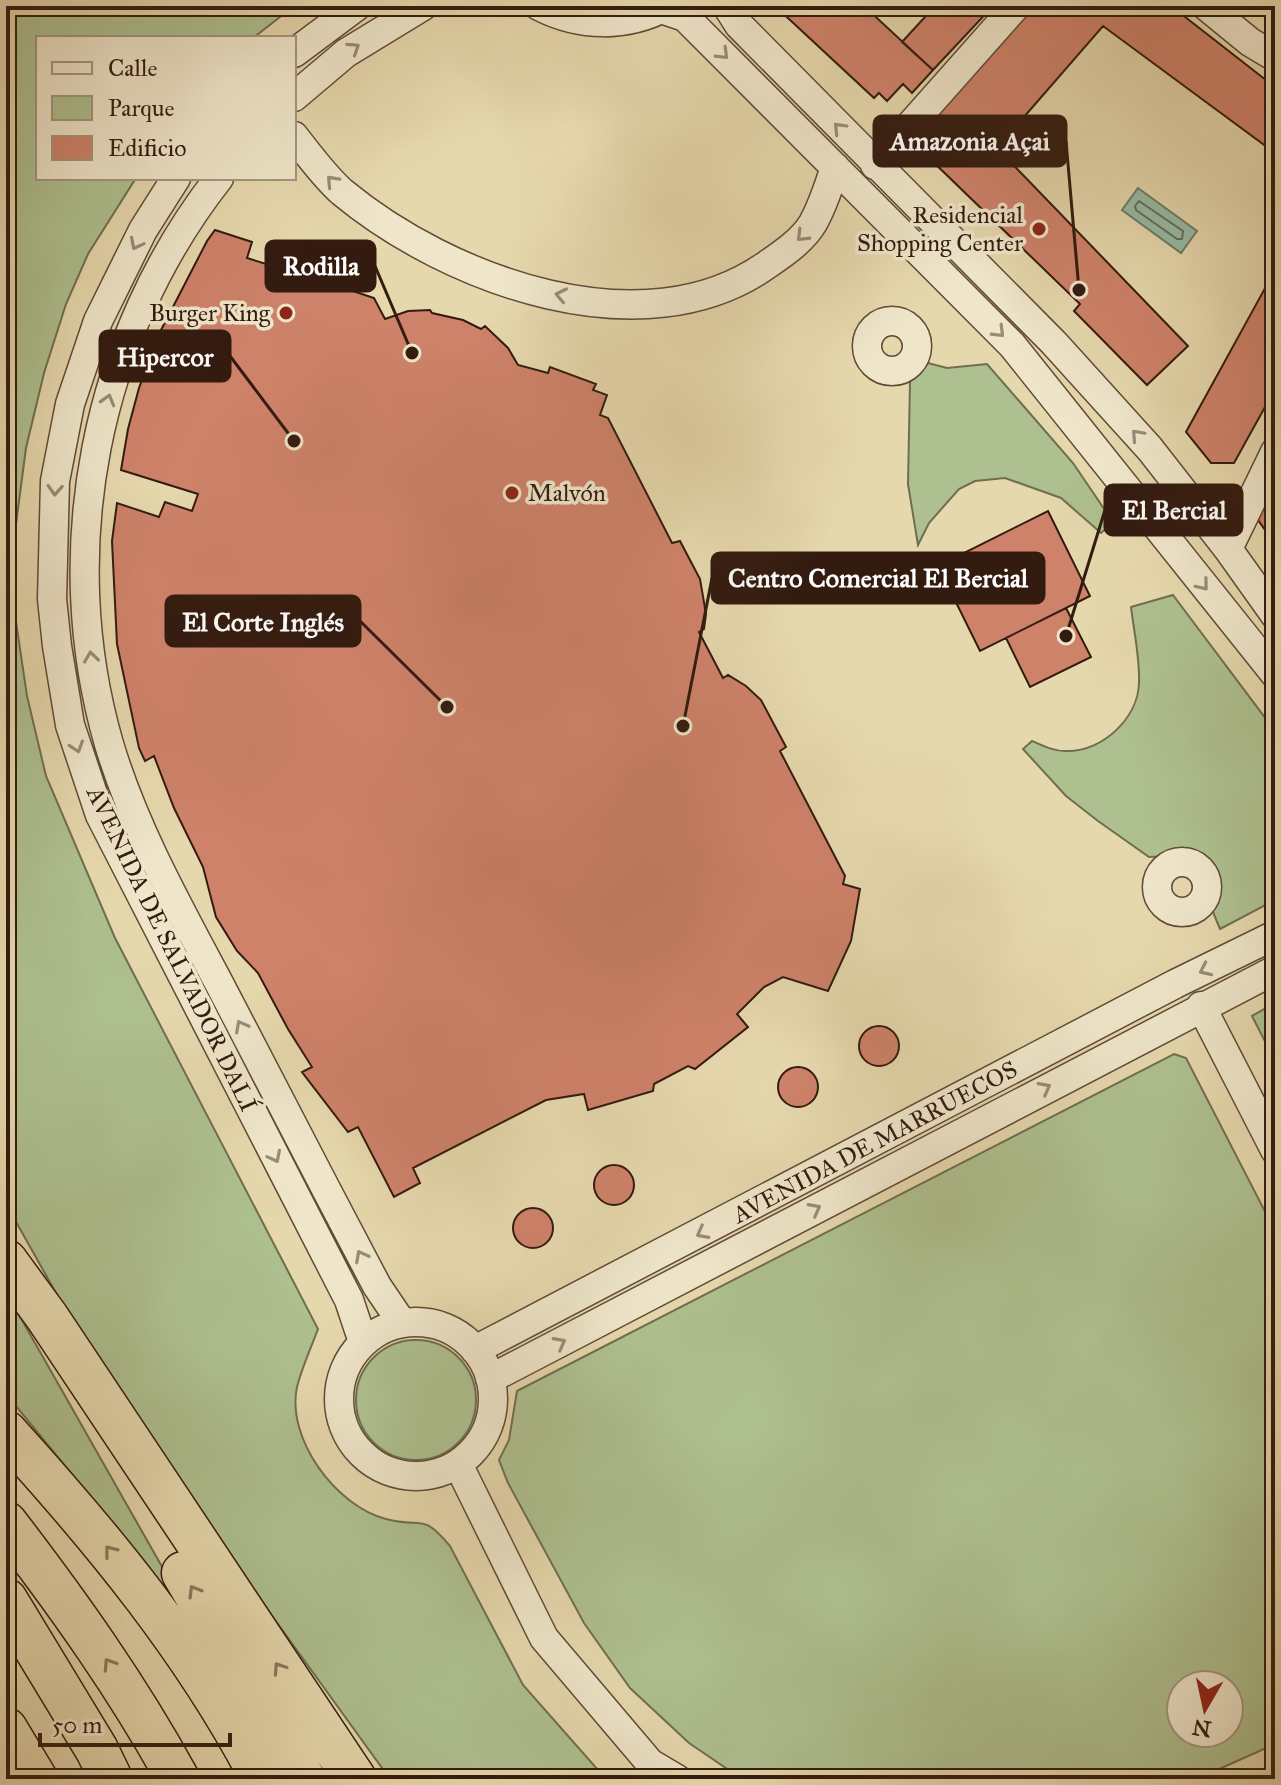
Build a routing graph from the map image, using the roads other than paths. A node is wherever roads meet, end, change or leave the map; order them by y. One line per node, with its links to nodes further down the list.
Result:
1 (357, 6): 8 (street)
2 (423, 6): 10 (street, one-way to 2)
3 (539, 6): 7 (street)
4 (727, 6): 12 (street, one-way to 4)
5 (1016, 6): 12 (street)
6 (1206, 6): 9 (street)
7 (664, 8): 13 (street, one-way to 13)
8 (296, 52)
9 (1275, 57)
10 (296, 95)
11 (296, 138): 13 (street, one-way to 11)
12 (875, 165): 17 (street, one-way to 12)
13 (835, 167): 19 (street, one-way to 19)
14 (175, 180): 26 (street, AVENIDA DE SALVADOR DALÍ, one-way to 26)
15 (217, 180): 25 (street, AVENIDA DE SALVADOR DALÍ, one-way to 15)
16 (1275, 452): 17 (street)
17 (1228, 549): 18 (street)
18 (1275, 615)
19 (1275, 674)
20 (1275, 935): 27 (street, AVENIDA DE MARRUECOS, one-way to 27)
21 (1275, 970): 22 (street, AVENIDA DE MARRUECOS)
22 (1201, 1006): 23 (street); 28 (street, AVENIDA DE MARRUECOS, one-way to 22)
23 (1275, 1150)
24 (6, 1263): 38 (highway, one-way to 24); 39 (highway, one-way to 24)
25 (402, 1323): 26 (street); 27 (street)
26 (363, 1342): 30 (street)
27 (475, 1350): 28 (street)
28 (490, 1379): 30 (street)
29 (6, 1432): 37 (highway, one-way to 29)
30 (458, 1464): 40 (street)
31 (6, 1523): 36 (highway, one-way to 31)
32 (6, 1600): 35 (highway)
33 (6, 1729): 34 (highway)
34 (36, 1779)
35 (111, 1779)
36 (178, 1779)
37 (262, 1779)
38 (304, 1779)
39 (355, 1779)
40 (677, 1779)

